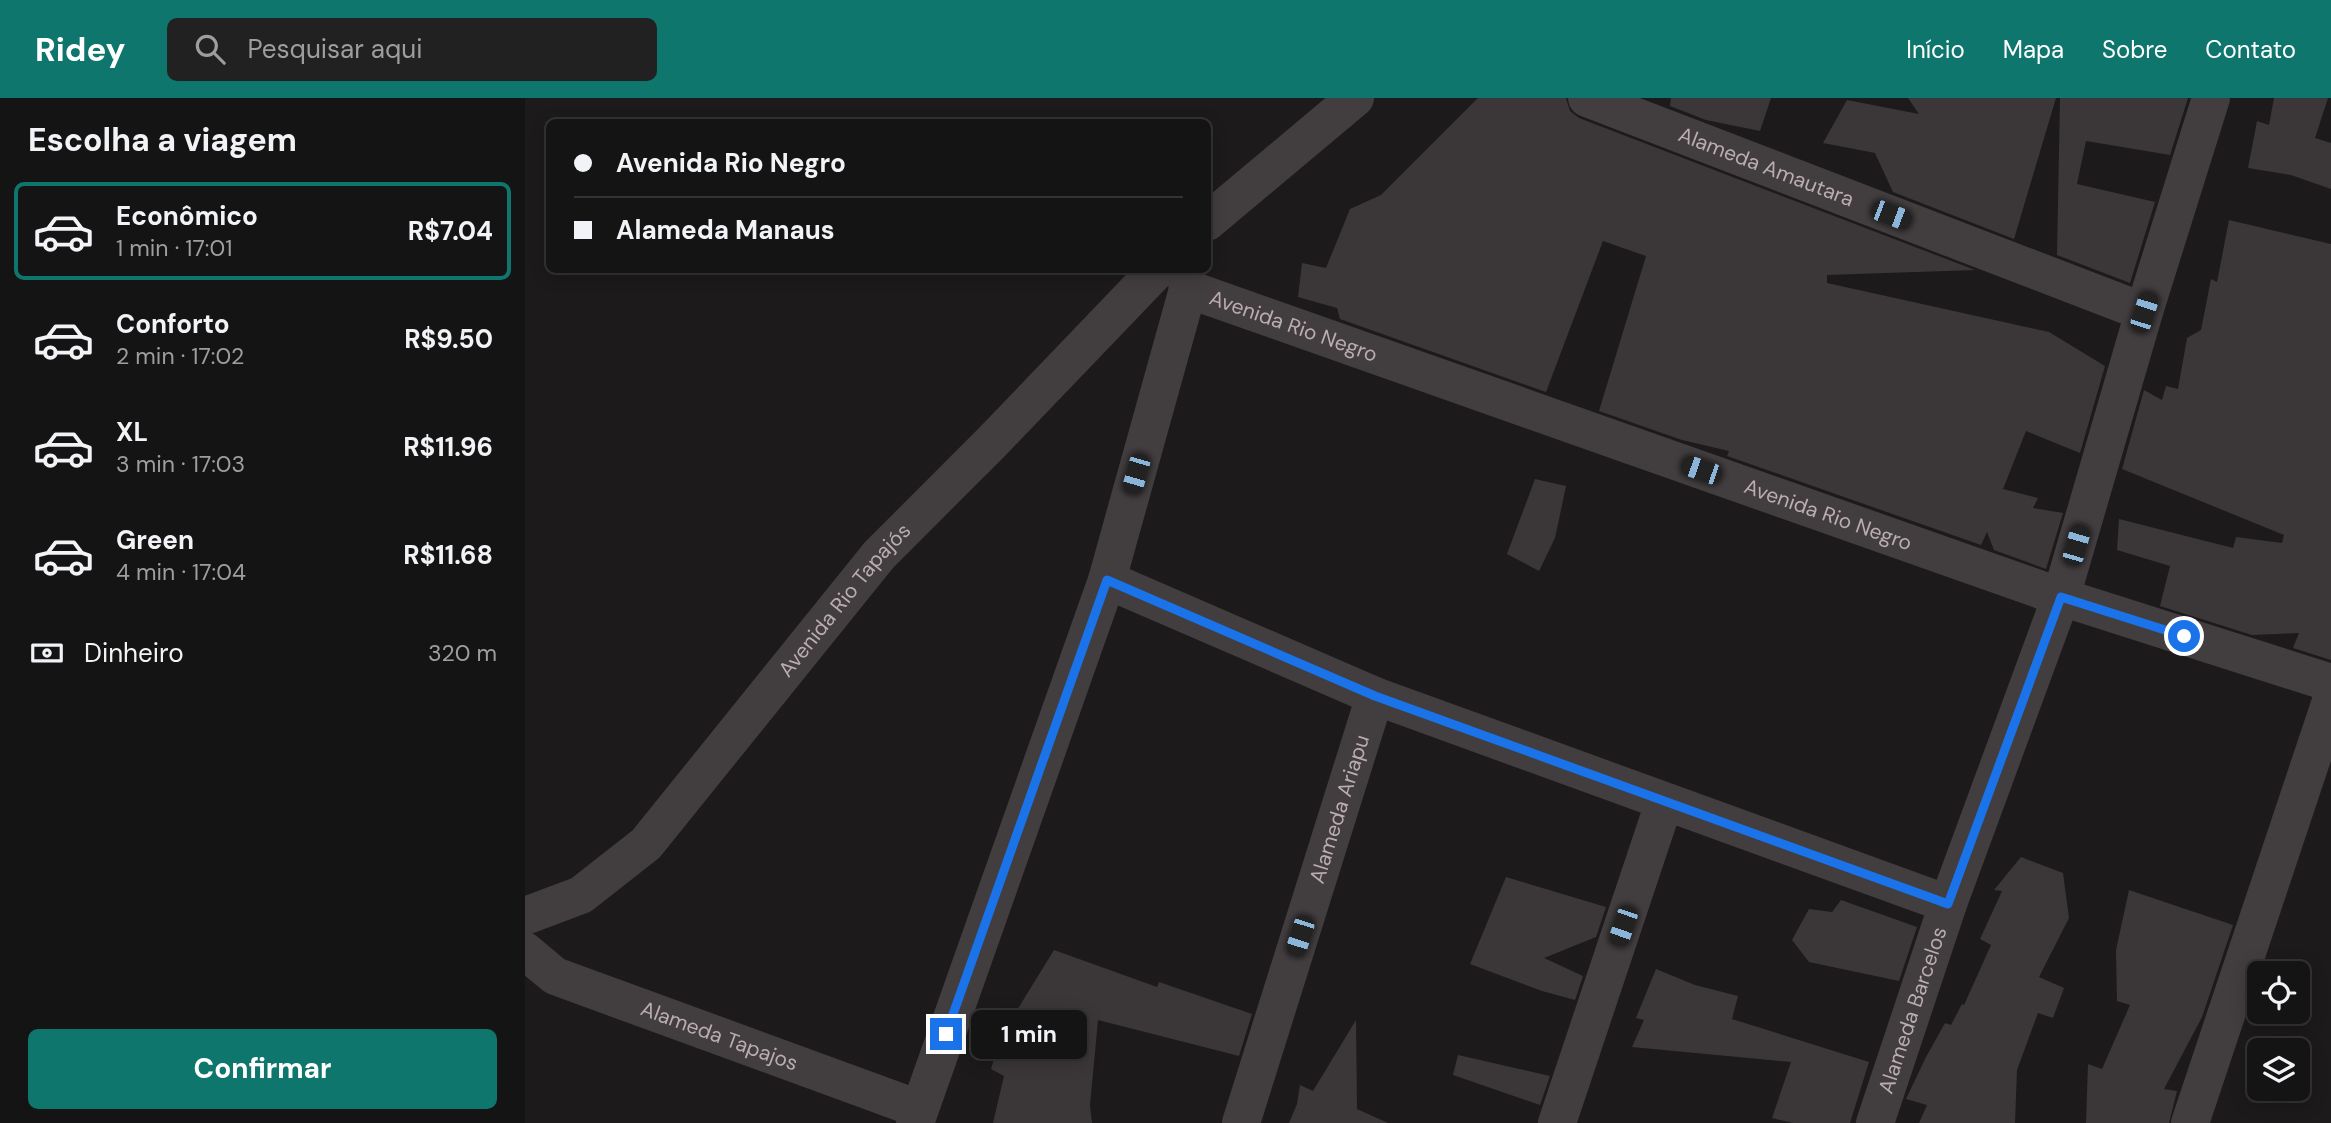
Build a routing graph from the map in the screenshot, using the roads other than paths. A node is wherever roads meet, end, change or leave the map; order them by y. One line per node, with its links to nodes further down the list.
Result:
1 (1355, 98): 4 (street)
2 (1587, 98): 6 (street, Alameda Amautara)
3 (2211, 98): 6 (street, Alameda Barcelos)
4 (1211, 219)
5 (1177, 276): 7 (street); 8 (street, Avenida Rio Negro); 14 (street, Avenida Rio Tapajós)
6 (2144, 312): 8 (street, Alameda Barcelos)
7 (1107, 580): 10 (street); 16 (street)
8 (2061, 597): 9 (street, Avenida Rio Negro); 13 (street, Alameda Barcelos)
9 (2331, 684)
10 (1375, 696): 12 (street); 17 (street, Alameda Ariapu)
11 (2331, 701): 20 (street)
12 (1664, 803): 13 (street); 18 (street)
13 (1948, 904): 19 (street, Alameda Barcelos)
14 (525, 916)
15 (525, 951): 16 (street, Alameda Tapajos)
16 (917, 1116)
17 (1241, 1123)
18 (1557, 1123)
19 (1875, 1123)
20 (2190, 1123)

